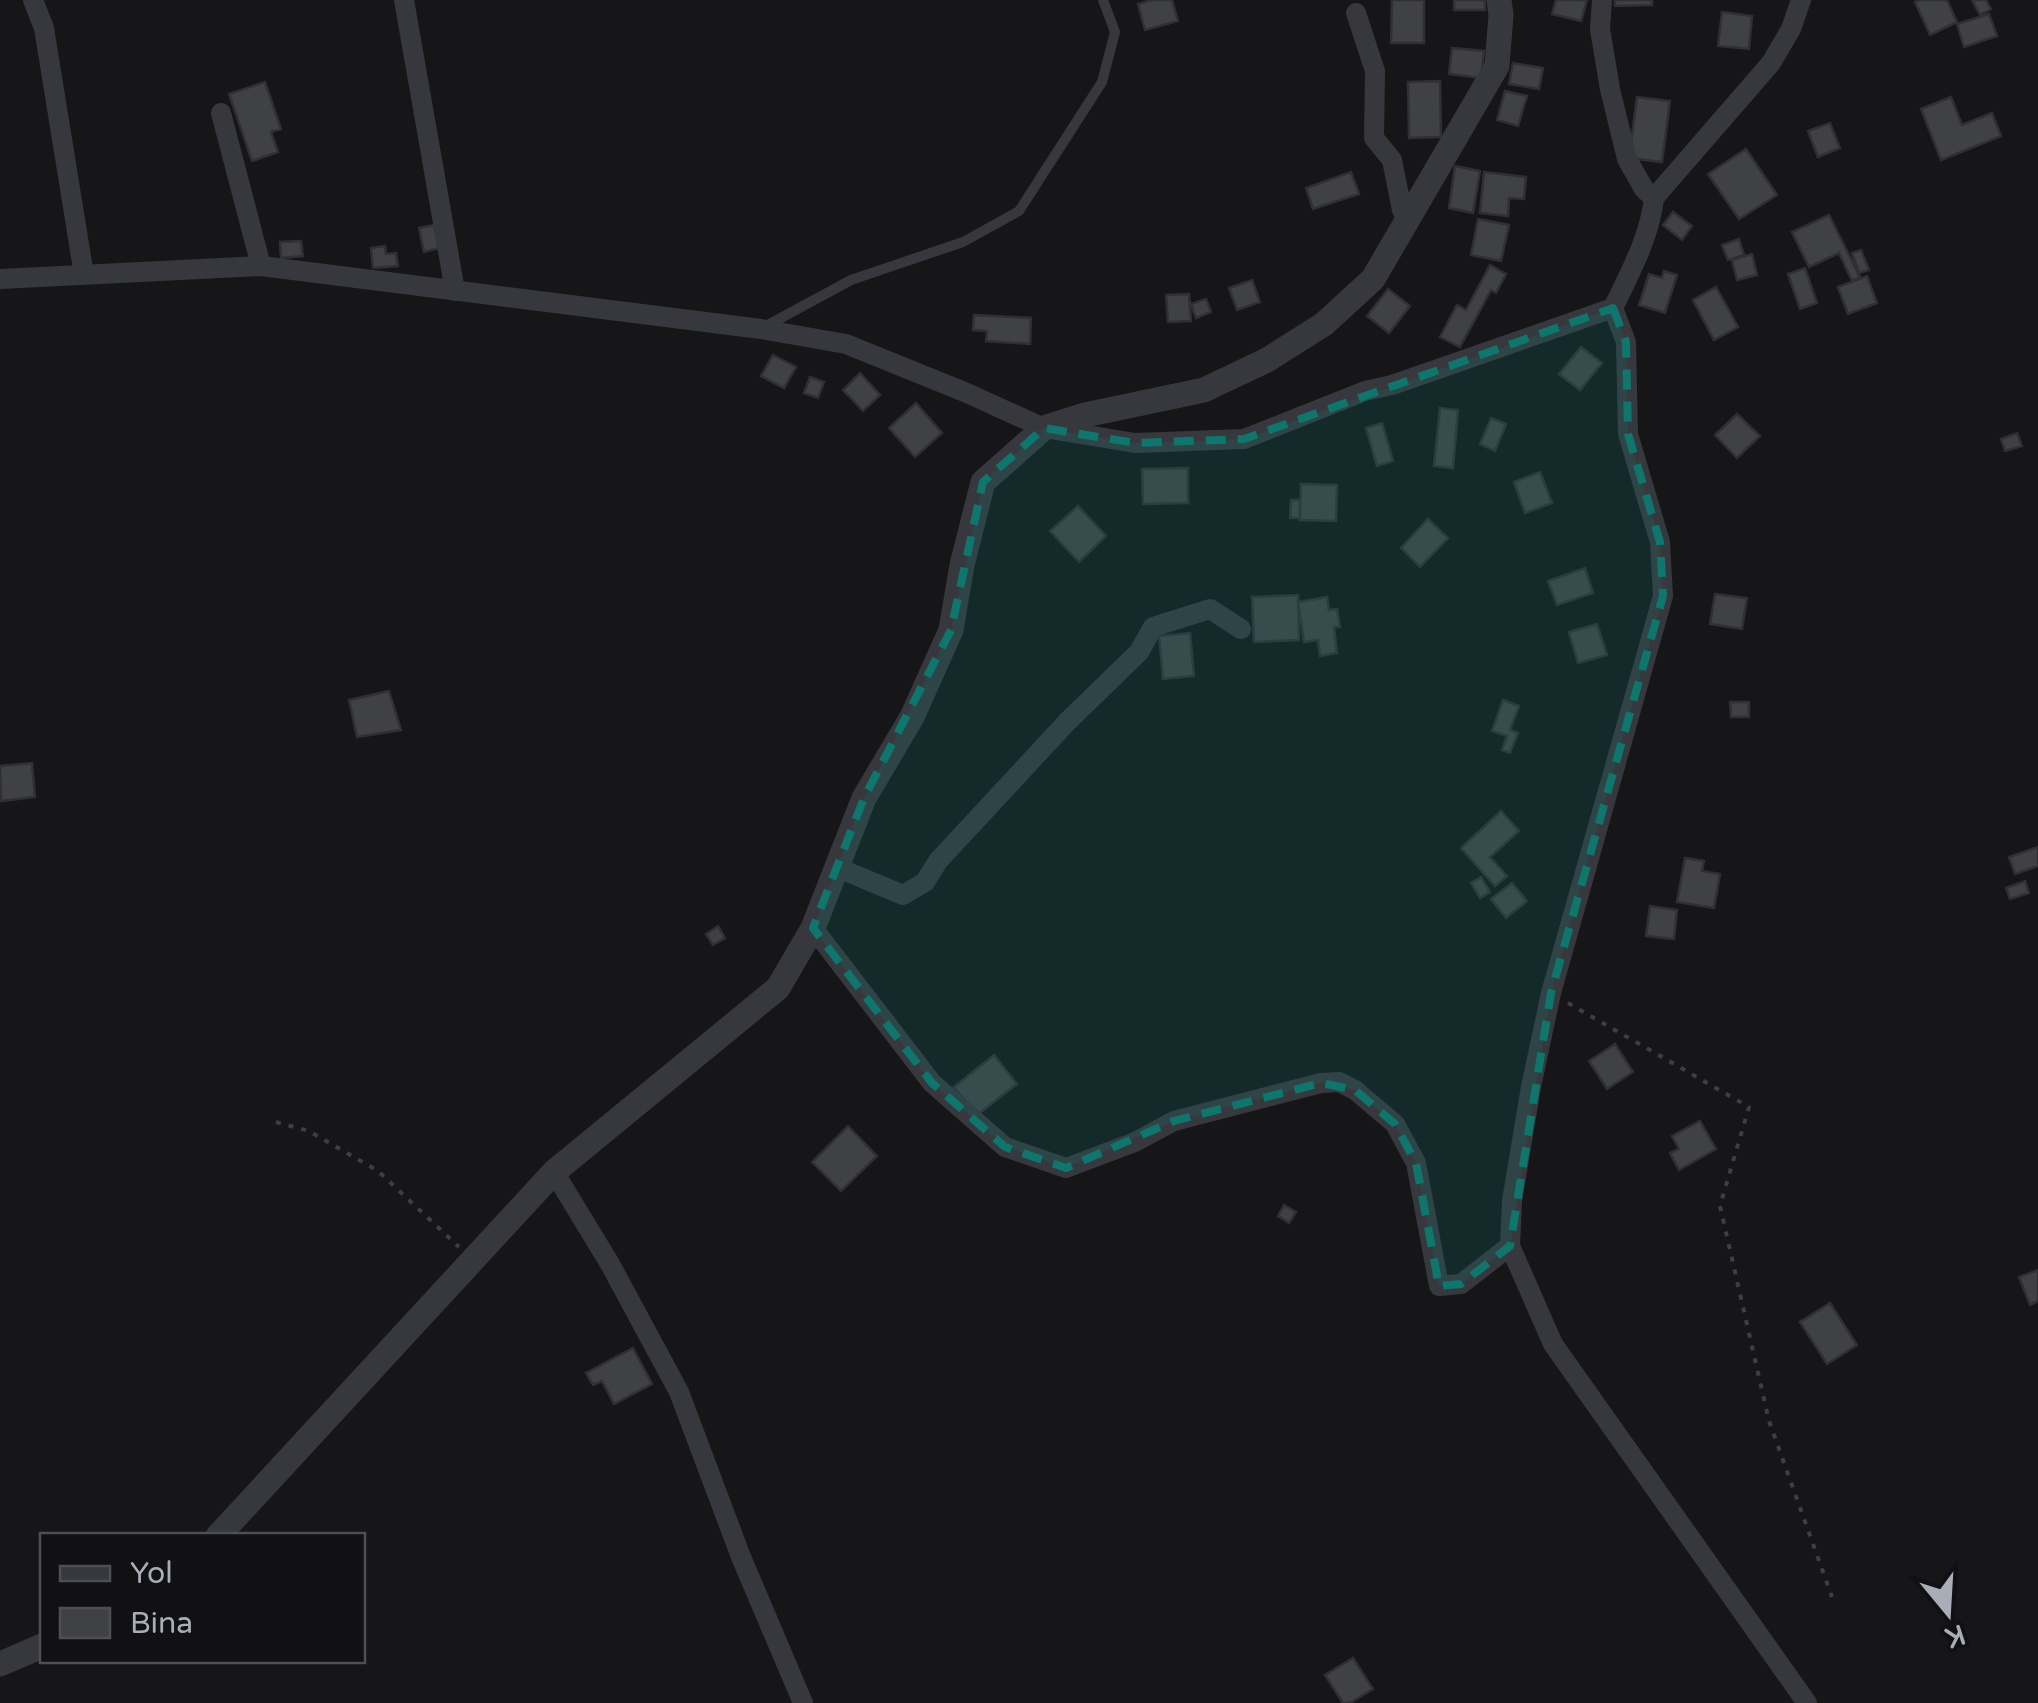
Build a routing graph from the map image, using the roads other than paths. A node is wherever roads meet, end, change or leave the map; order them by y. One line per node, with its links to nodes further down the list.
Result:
1 (33, 0): 12 (street)
2 (404, 0): 14 (street)
3 (1103, 0): 16 (lane)
4 (1499, 0): 10 (street)
5 (1602, 0): 9 (street)
6 (1801, 0): 9 (street)
7 (1356, 13): 10 (street)
8 (221, 113): 11 (street)
9 (1654, 198): 15 (street)
10 (1407, 219): 17 (street)
11 (261, 266): 12 (street); 14 (street)
12 (84, 275): 13 (street)
13 (0, 279)
14 (455, 291): 16 (street)
15 (1613, 308): 17 (street); 22 (street)
16 (760, 330): 17 (street)
17 (1044, 428): 19 (street)
18 (1241, 629): 19 (street)
19 (836, 868): 20 (street)
20 (812, 928): 21 (street); 22 (street)
21 (554, 1172): 23 (street); 26 (street)
22 (1510, 1246): 27 (street)
23 (221, 1533)
24 (40, 1647): 25 (street)
25 (0, 1664)
26 (803, 1703)
27 (1807, 1703)

